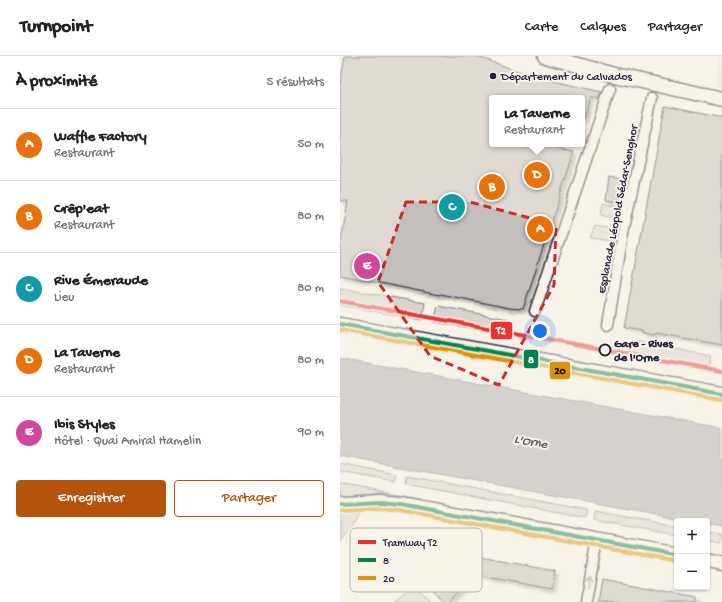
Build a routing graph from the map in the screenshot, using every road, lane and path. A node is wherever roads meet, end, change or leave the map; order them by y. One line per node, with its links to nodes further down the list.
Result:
1 (545, 56): 4 (main road)
2 (610, 89): 5 (street)
3 (652, 98): 7 (street, Esplanade Léopold Sédar-Senghor)
4 (722, 99)
5 (536, 312)
6 (341, 325): 8 (main road)
7 (608, 325)
8 (722, 394)
9 (340, 504): 10 (main road)
10 (597, 540): 11 (main road); 14 (street, one-way to 10)
11 (674, 554)
12 (710, 562): 13 (main road)
13 (722, 564)
14 (586, 602)

